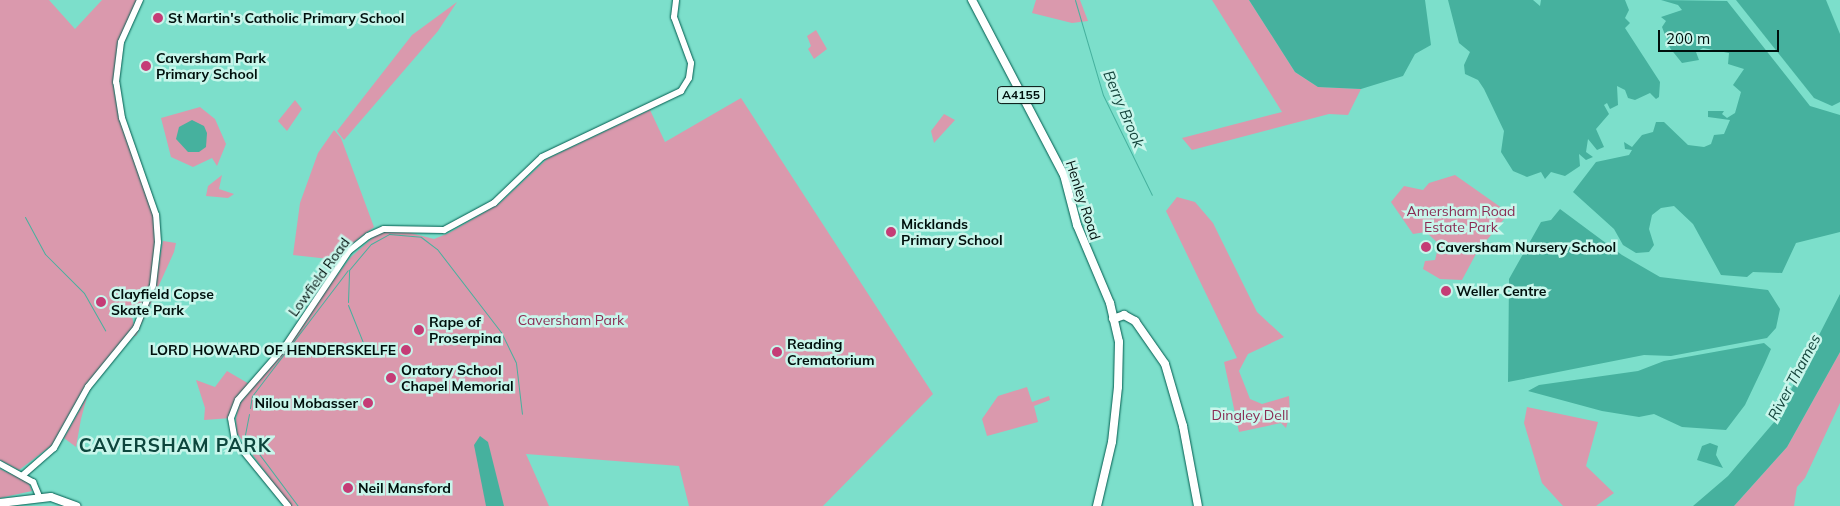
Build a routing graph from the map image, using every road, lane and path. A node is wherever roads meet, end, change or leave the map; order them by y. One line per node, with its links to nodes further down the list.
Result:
1 (140, 0): 6 (street)
2 (676, 0): 10 (street, Lowfield Road)
3 (972, 0): 4 (main road, Henley Road / A4155)
4 (1116, 318): 11 (main road, Henley Road / A4155); 12 (main road)
5 (0, 464): 6 (street)
6 (24, 475): 7 (street)
7 (39, 496): 8 (main road); 9 (main road)
8 (0, 503)
9 (76, 506)
10 (288, 506)
11 (1096, 506)
12 (1198, 506)

